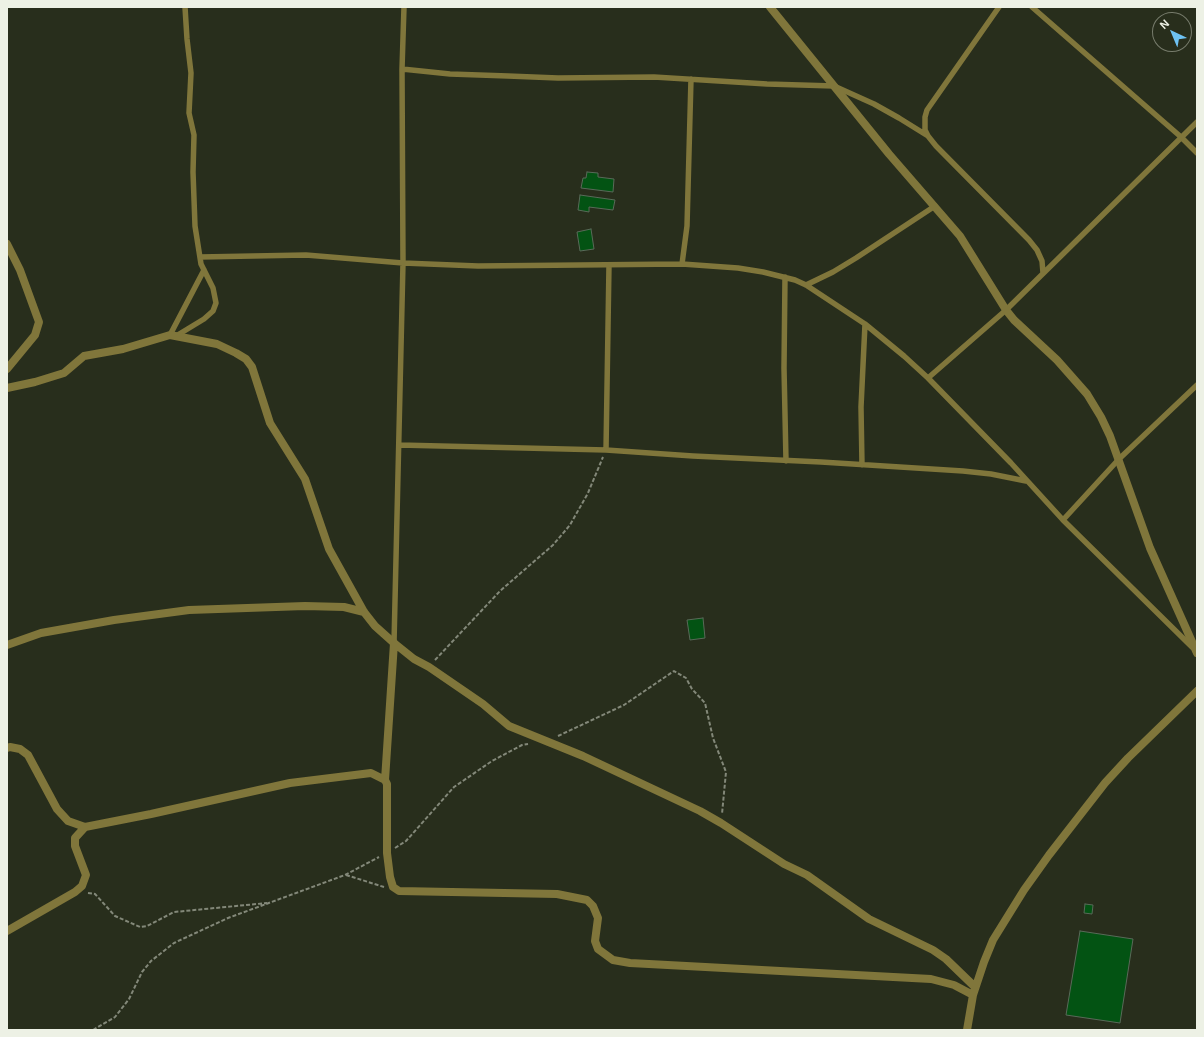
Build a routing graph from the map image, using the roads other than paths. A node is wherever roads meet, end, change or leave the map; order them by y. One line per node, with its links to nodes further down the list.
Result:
1 (185, 7): 16 (lane)
2 (404, 7): 7 (lane)
3 (770, 7): 6 (street)
4 (999, 7): 11 (lane)
5 (1032, 7): 12 (lane)
6 (776, 10): 9 (street)
7 (402, 69): 8 (lane); 17 (lane)
8 (691, 79): 9 (lane); 18 (lane)
9 (834, 86): 11 (lane); 14 (street)
10 (1197, 122): 12 (lane)
11 (928, 136): 21 (lane)
12 (1181, 137): 13 (lane); 21 (lane)
13 (1197, 153)
14 (935, 206): 23 (lane); 24 (street)
15 (7, 244): 27 (street)
16 (200, 257): 17 (lane); 20 (lane)
17 (402, 264): 19 (lane); 31 (lane)
18 (682, 264): 19 (lane); 22 (lane)
19 (609, 265): 32 (lane)
20 (204, 270): 26 (lane); 26 (lane)
21 (1043, 273): 24 (lane)
22 (786, 277): 23 (lane); 34 (lane)
23 (806, 285): 25 (lane)
24 (1006, 310): 28 (lane); 33 (street)
25 (865, 324): 28 (lane); 35 (lane)
26 (173, 336): 29 (street); 38 (street)
27 (7, 369)
28 (928, 378): 36 (lane)
29 (8, 385)
30 (1197, 385): 33 (lane)
31 (399, 446): 32 (lane); 39 (lane)
32 (606, 450): 34 (lane)
33 (1119, 459): 37 (lane); 41 (street)
34 (786, 461): 35 (lane)
35 (862, 465): 36 (lane)
36 (1027, 481): 37 (lane)
37 (1062, 520): 41 (lane)
38 (364, 612): 39 (street); 40 (street)
39 (394, 643): 44 (street); 47 (street)
40 (7, 645)
41 (1196, 651)
42 (1197, 691): 47 (street)
43 (7, 748): 45 (street)
44 (385, 780): 45 (street); 47 (street)
45 (85, 826): 46 (street)
46 (7, 931)
47 (974, 991): 48 (street)
48 (967, 1030)

